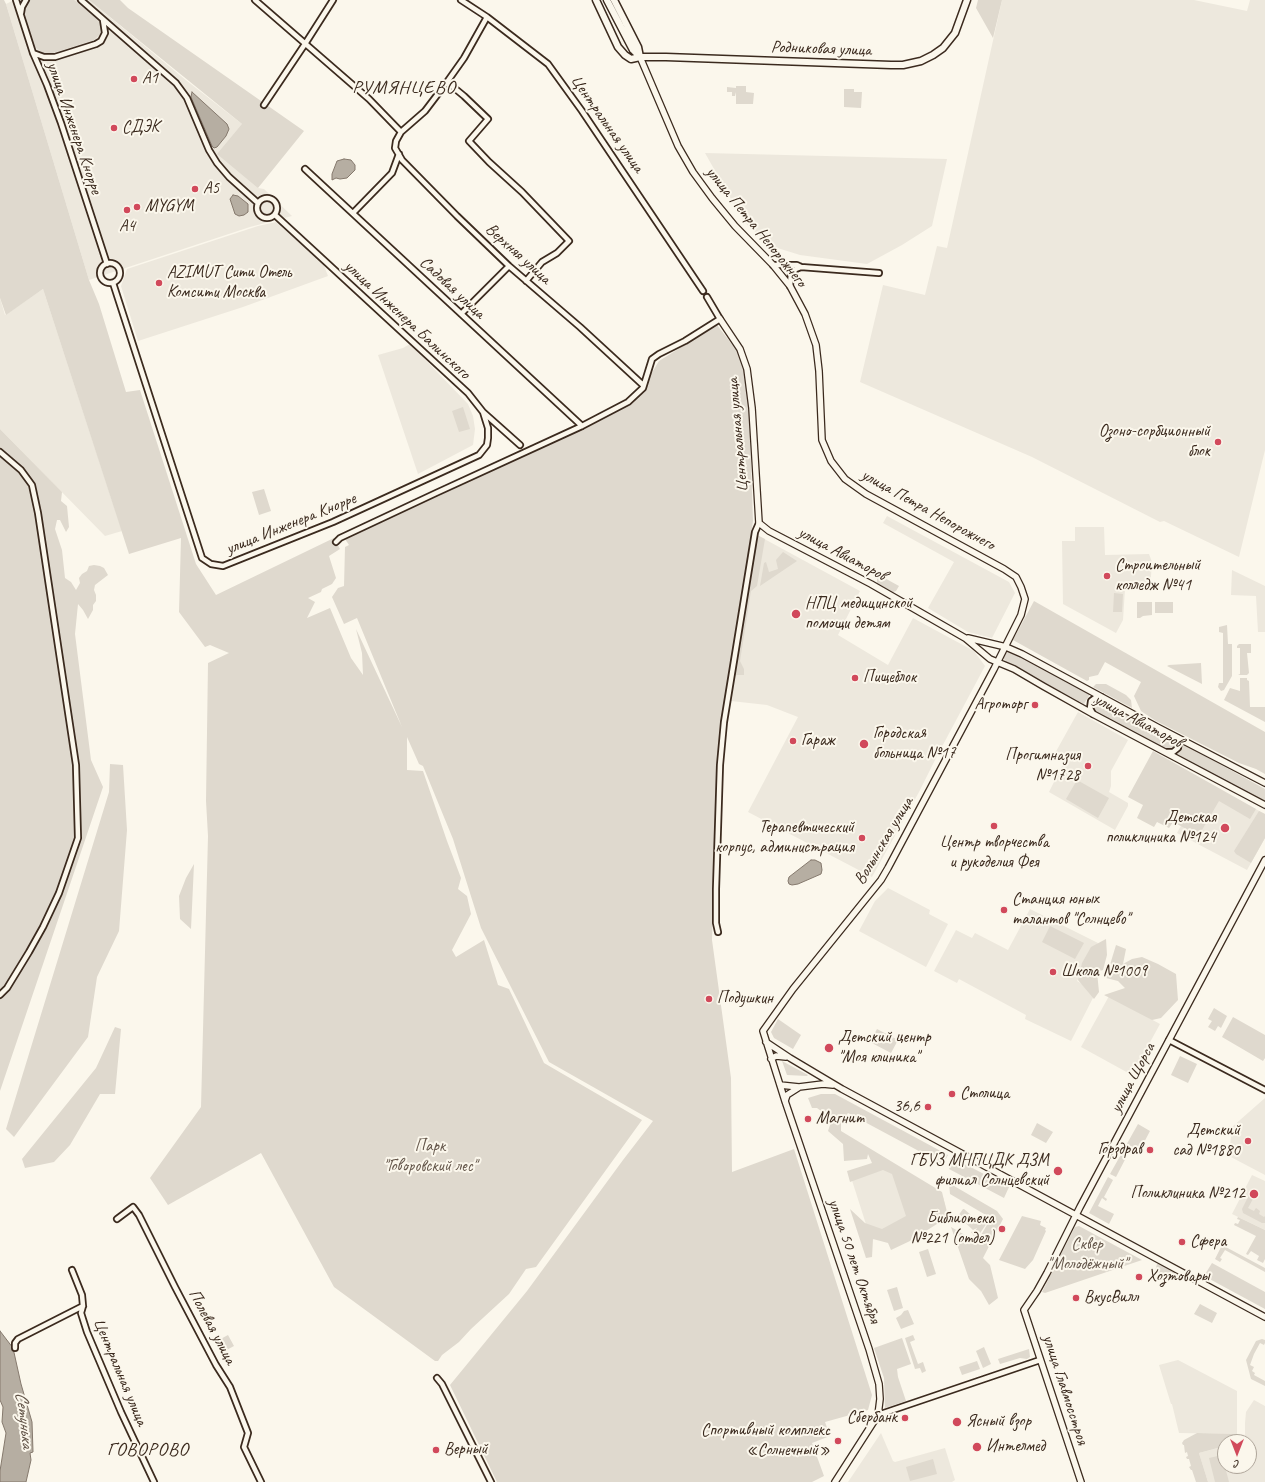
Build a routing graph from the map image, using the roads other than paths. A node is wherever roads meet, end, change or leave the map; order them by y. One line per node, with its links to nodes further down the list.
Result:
1 (16, 0): 11 (street, улица Инженера Кнорре)
2 (26, 0): 11 (street)
3 (81, 0): 13 (street)
4 (255, 0): 14 (street)
5 (333, 0): 14 (street)
6 (461, 0): 12 (street, Центральная улица)
7 (596, 0): 16 (main road, Родниковая улица)
8 (607, 0): 16 (main road, улица Петра Непорожнего)
9 (614, 0): 16 (main road, улица Петра Непорожнего)
10 (967, 0): 16 (main road, Родниковая улица)
11 (21, 15): 15 (street, улица Инженера Кнорре)
12 (487, 17): 17 (street); 33 (street, Центральная улица)
13 (102, 18): 15 (street); 22 (street)
14 (305, 44): 18 (street); 19 (street)
15 (33, 53): 25 (street, улица Инженера Кнорре)
16 (640, 57): 26 (street, улица Петра Непорожнего)
17 (447, 82): 19 (street); 30 (street)
18 (264, 105)
19 (401, 132): 20 (street)
20 (399, 154): 23 (street); 27 (street, Верхняя улица)
21 (305, 169): 23 (street, Садовая улица)
22 (258, 203): 24 (street); 24 (street)
23 (353, 213): 35 (street, Садовая улица)
24 (275, 215): 38 (street, улица Инженера Балинского)
25 (107, 264): 31 (street, улица Инженера Кнорре); 31 (street)
26 (773, 265): 28 (street); 32 (street, улица Петра Непорожнего)
27 (509, 266): 30 (street, Верхняя улица); 35 (street)
28 (801, 268): 29 (street); 32 (street)
29 (879, 274)
30 (526, 281): 37 (street, Верхняя улица)
31 (113, 283): 38 (street, улица Инженера Кнорре)
32 (790, 286): 45 (street, улица Петра Непорожнего)
33 (703, 291)
34 (707, 297): 36 (street, Центральная улица)
35 (461, 314): 39 (street, Садовая улица)
36 (720, 319): 37 (street); 42 (street, Центральная улица)
37 (643, 385): 39 (street)
38 (483, 412): 40 (street, улица Инженера Балинского)
39 (582, 426): 43 (street)
40 (520, 445)
41 (0, 452): 55 (street)
42 (759, 523): 44 (street, улица Авиаторов); 54 (street)
43 (336, 542)
44 (965, 638): 45 (street, улица Авиаторов); 46 (street, улица Авиаторов)
45 (1006, 647): 46 (street); 47 (street, улица Авиаторов)
46 (998, 661): 48 (street, улица Авиаторов); 57 (street, Волынская улица)
47 (1102, 697): 48 (street); 49 (street, улица Авиаторов)
48 (1093, 714): 50 (street, улица Авиаторов)
49 (1176, 737): 50 (street); 51 (street, улица Авиаторов)
50 (1167, 752): 52 (street, улица Авиаторов)
51 (1265, 783)
52 (1265, 805)
53 (1265, 860): 56 (street, улица Щорса)
54 (718, 932)
55 (0, 996)
56 (1169, 1040): 63 (street); 65 (street, улица Щорса)
57 (766, 1042): 58 (street); 59 (street, улица 50 лет Октября)
58 (790, 1058): 59 (street); 62 (street)
59 (771, 1059): 60 (street, улица 50 лет Октября)
60 (780, 1085): 61 (street); 64 (street, улица 50 лет Октября)
61 (798, 1087): 62 (street); 64 (street)
62 (839, 1087): 65 (street)
63 (1265, 1090)
64 (785, 1101): 74 (street, улица 50 лет Октября)
65 (1076, 1216): 69 (street, улица Щорса); 70 (street)
66 (117, 1219): 76 (street, Полевая улица)
67 (72, 1270): 68 (street, Центральная улица)
68 (83, 1306): 71 (street); 75 (street, Центральная улица)
69 (1025, 1308): 72 (street, улица Главмосстроя)
70 (1265, 1317)
71 (14, 1348)
72 (1040, 1360): 74 (street); 79 (street, улица Главмосстроя)
73 (437, 1378): 77 (street)
74 (878, 1415): 78 (street, улица 50 лет Октября)
75 (154, 1482)
76 (261, 1482)
77 (491, 1482)
78 (835, 1482)
79 (1081, 1482)

